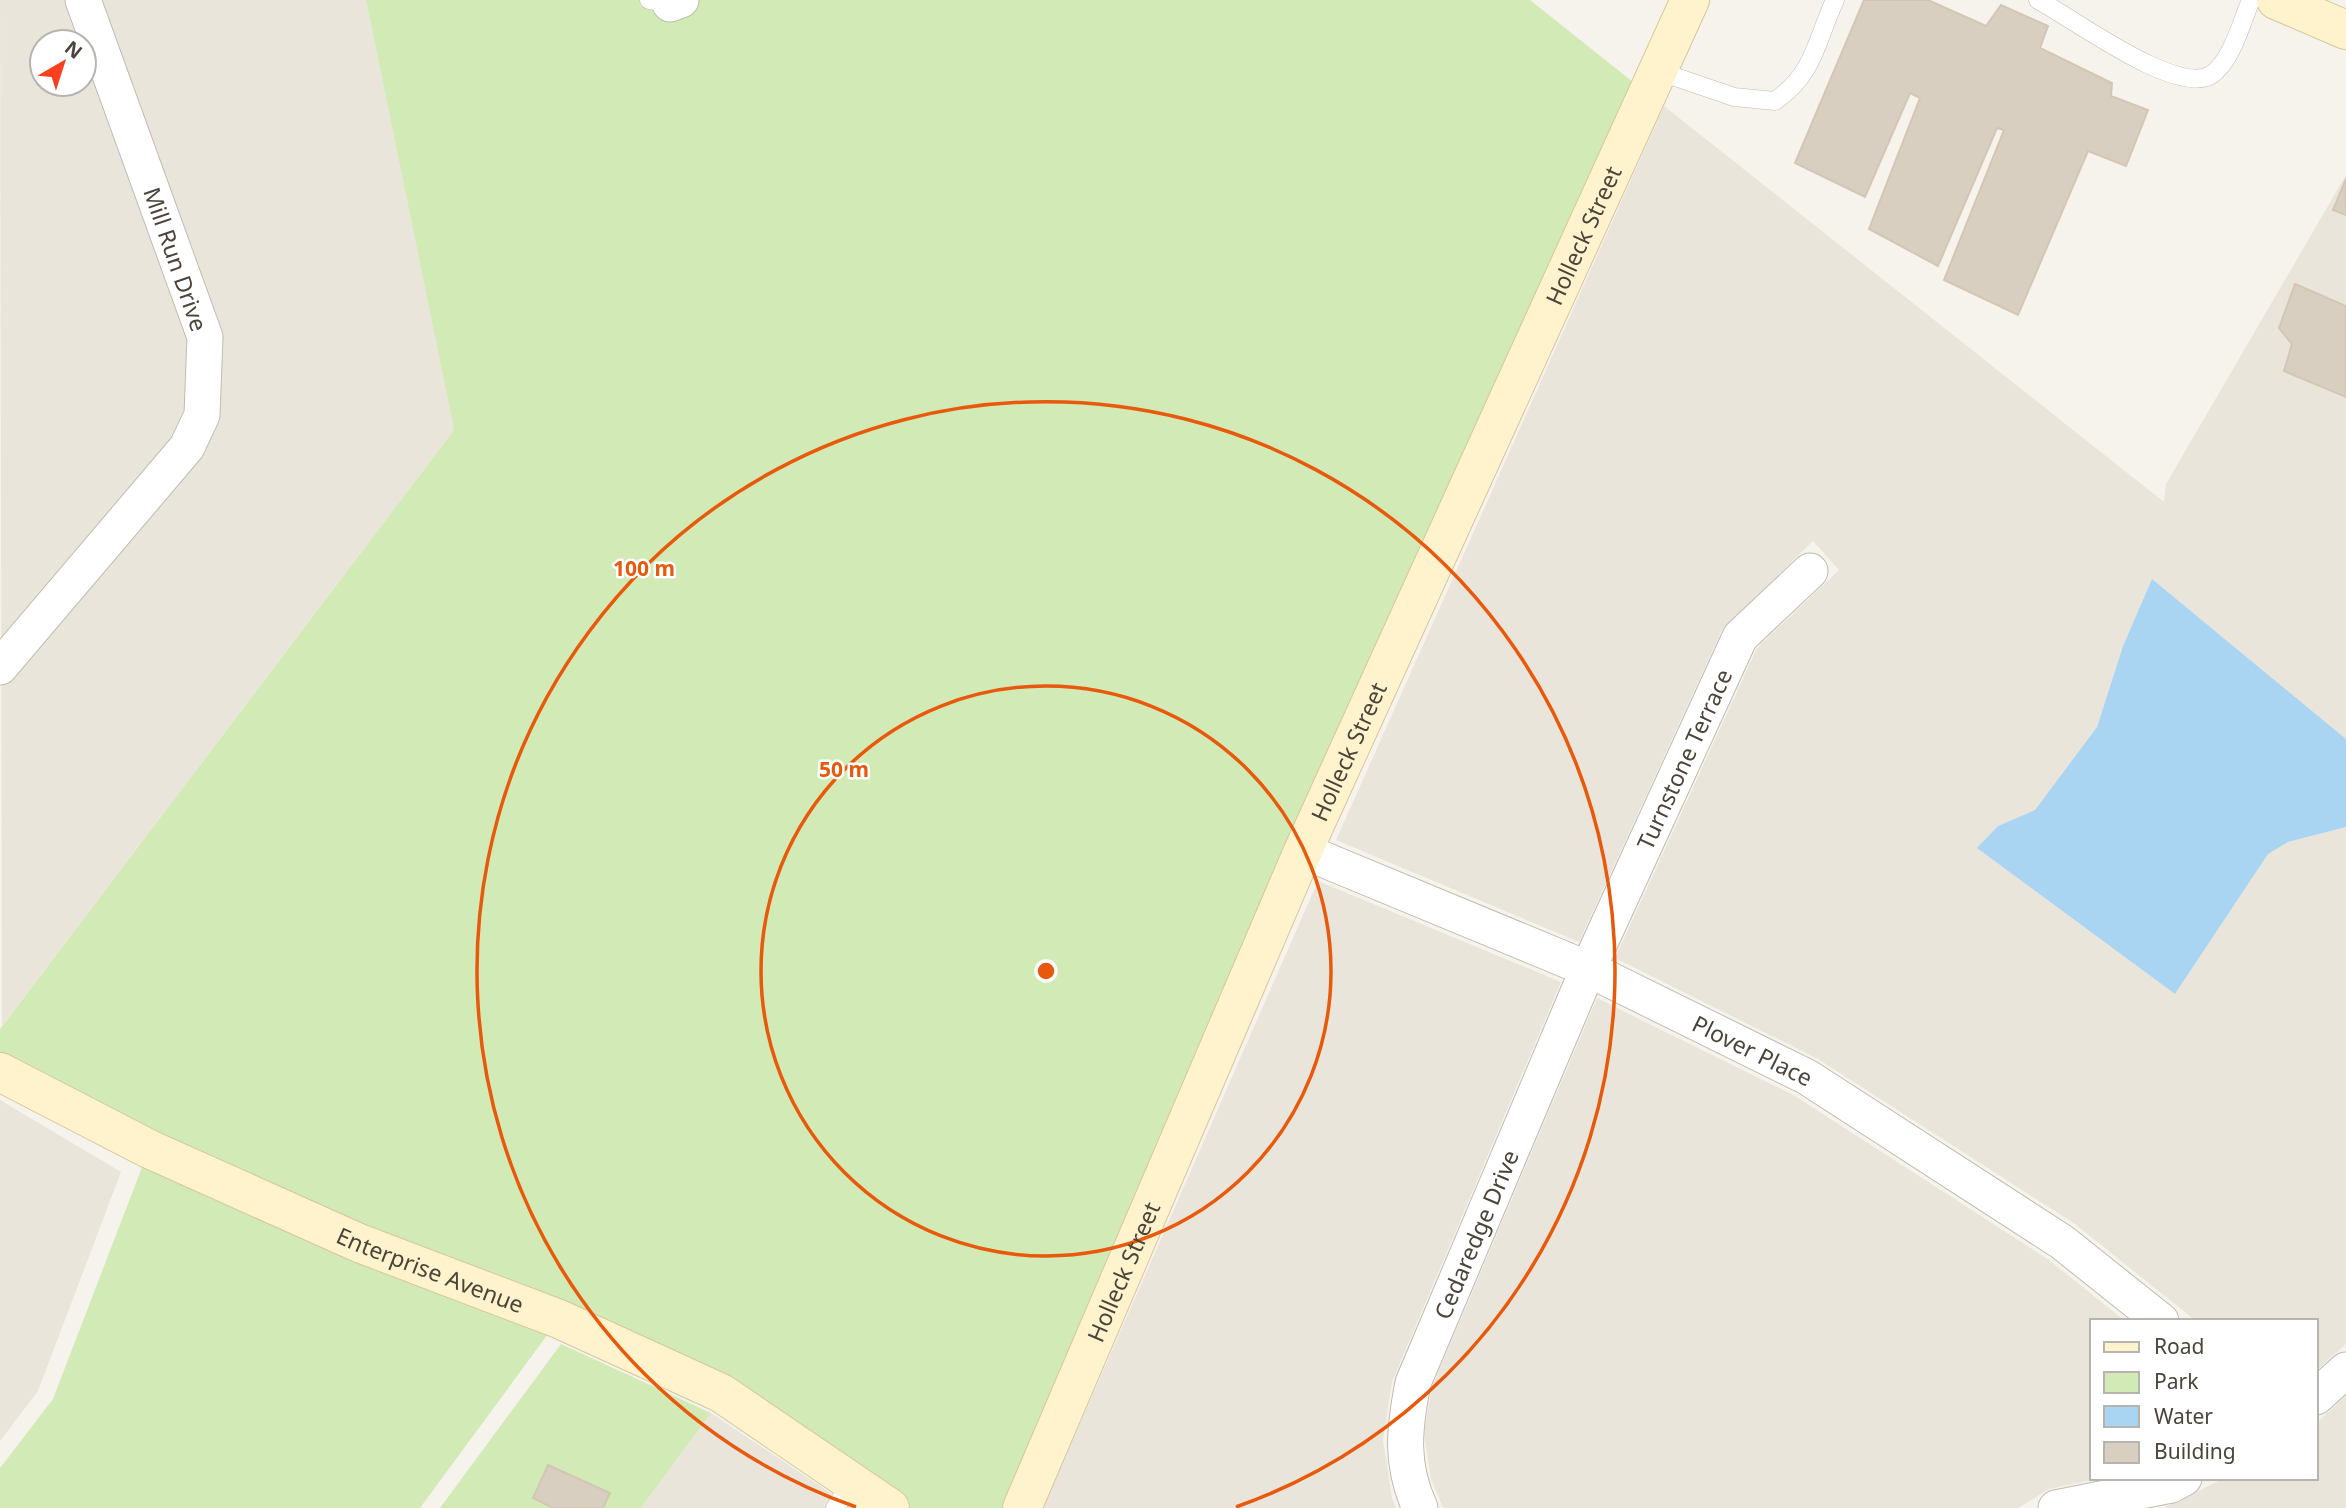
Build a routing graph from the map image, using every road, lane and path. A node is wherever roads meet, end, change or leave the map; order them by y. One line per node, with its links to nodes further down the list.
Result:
1 (83, 0): 10 (street, Mill Run Drive)
2 (1690, 0): 8 (street, Holleck Street)
3 (1835, 0): 8 (lane)
4 (2038, 0): 5 (lane)
5 (2251, 0)
6 (2276, 0): 7 (street)
7 (2346, 30)
8 (1658, 71): 11 (street, Holleck Street)
9 (1810, 571): 12 (street, Turnstone Terrace)
10 (0, 667)
11 (1303, 851): 12 (street, Plover Place); 20 (street, Holleck Street)
12 (1588, 969): 14 (street, Plover Place); 21 (street, Cedaredge Drive)
13 (0, 1072): 18 (street, Enterprise Avenue)
14 (2158, 1319)
15 (2346, 1370): 16 (street)
16 (2318, 1395)
17 (2180, 1480): 22 (street)
18 (844, 1495): 19 (street, Enterprise Avenue)
19 (890, 1508)
20 (1022, 1508)
21 (1420, 1508)
22 (2056, 1508)

